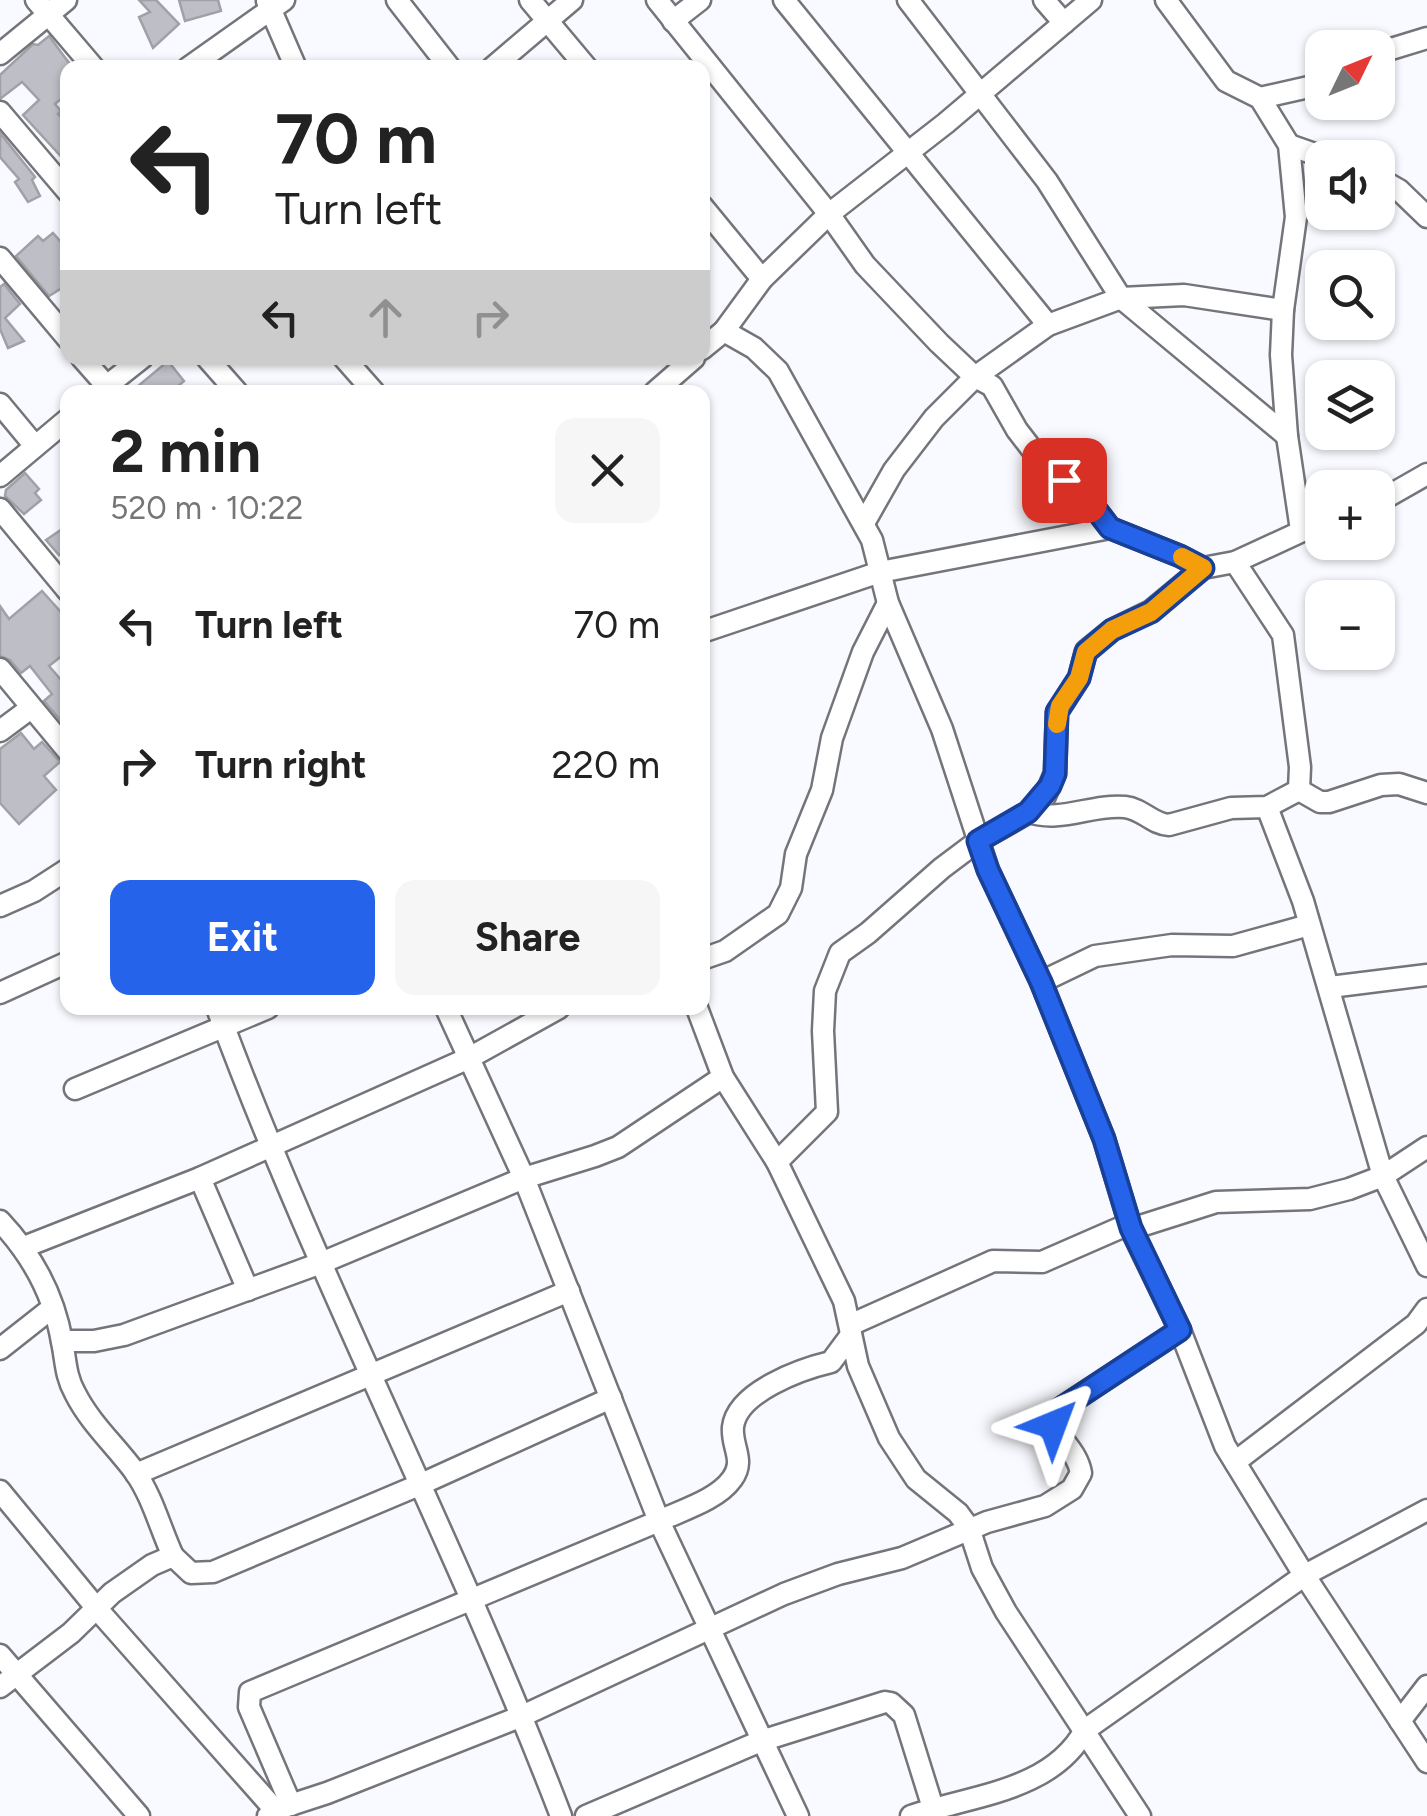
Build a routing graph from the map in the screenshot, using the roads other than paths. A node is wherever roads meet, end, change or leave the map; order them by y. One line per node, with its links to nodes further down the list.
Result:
1 (66, 0): 13 (street)
2 (397, 0): 23 (street)
3 (530, 0): 14 (street)
4 (572, 0): 14 (street)
5 (658, 0): 15 (street)
6 (700, 0): 15 (street)
7 (784, 0): 34 (street)
8 (908, 0): 29 (street)
9 (1044, 0): 16 (street)
10 (1091, 0): 16 (street)
11 (1166, 0): 30 (street)
12 (274, 3): 21 (street); 22 (street)
13 (42, 7): 19 (street); 20 (street)
14 (548, 21): 24 (street); 25 (street)
15 (674, 21): 26 (street)
16 (1064, 23): 29 (street)
17 (1427, 38): 18 (street)
18 (1395, 48)
19 (0, 54)
20 (87, 60)
21 (199, 60)
22 (293, 60)
23 (444, 60)
24 (502, 60)
25 (581, 60)
26 (705, 60)
27 (710, 66): 37 (street)
28 (1305, 88): 30 (street)
29 (981, 93): 34 (street); 42 (street)
30 (1260, 98): 32 (street)
31 (0, 112): 35 (street)
32 (1288, 145): 33 (street); 43 (street)
33 (1305, 151)
34 (906, 154): 37 (street); 44 (street)
35 (60, 183)
36 (1395, 187): 39 (street)
37 (829, 214): 41 (street); 52 (street)
38 (710, 216): 41 (street)
39 (1427, 217)
40 (0, 258): 45 (street)
41 (762, 280): 46 (street)
42 (1121, 298): 43 (street); 44 (street); 59 (street)
43 (1283, 310): 59 (street)
44 (1048, 325): 52 (street)
45 (60, 330)
46 (724, 332): 47 (street); 65 (street)
47 (710, 343)
48 (134, 365): 53 (street)
49 (214, 365): 54 (street)
50 (350, 365): 55 (street)
51 (684, 365): 56 (street)
52 (975, 377): 65 (street); 66 (street)
53 (113, 385)
54 (230, 385)
55 (368, 385)
56 (663, 385)
57 (0, 404): 60 (street)
58 (60, 426): 60 (street)
59 (1288, 436): 68 (street)
60 (35, 446): 62 (street)
61 (1427, 474): 63 (street)
62 (0, 476)
63 (1395, 492)
64 (0, 509): 72 (street)
65 (864, 523): 71 (street)
66 (1110, 528): 70 (street); 71 (street)
67 (1305, 528): 68 (street)
68 (1301, 530): 69 (street)
69 (1235, 562): 70 (street); 79 (street)
70 (1203, 568): 82 (street)
71 (880, 572): 73 (street); 74 (street)
72 (60, 581)
73 (888, 604): 83 (street); 87 (street)
74 (710, 629)
75 (0, 670): 76 (street)
76 (31, 708): 77 (street); 78 (street)
77 (0, 732)
78 (60, 742)
79 (1298, 790): 80 (street); 81 (street)
80 (1427, 792)
81 (1268, 807): 82 (street); 86 (street)
82 (1028, 812): 83 (street)
83 (978, 841): 90 (street); 102 (street)
84 (60, 874): 85 (street)
85 (0, 906)
86 (1309, 925): 90 (street); 91 (street)
87 (710, 956)
88 (60, 966): 92 (street)
89 (1427, 976): 91 (street)
90 (1041, 982): 107 (street)
91 (1330, 988): 103 (street)
92 (0, 993)
93 (449, 1015): 97 (street)
94 (546, 1015): 97 (street)
95 (700, 1015): 98 (street)
96 (220, 1017): 99 (street); 100 (street)
97 (469, 1058): 100 (street); 105 (street)
98 (723, 1076): 102 (street); 105 (street)
99 (75, 1088)
100 (269, 1145): 104 (street); 109 (street)
101 (1427, 1146): 103 (street)
102 (777, 1162): 115 (street)
103 (1383, 1176): 107 (street); 110 (street)
104 (200, 1178): 108 (street); 111 (street)
105 (524, 1178): 109 (street); 112 (street)
106 (0, 1221): 108 (street)
107 (1130, 1226): 115 (street); 116 (street)
108 (24, 1247): 113 (street)
109 (321, 1263): 111 (street); 119 (street)
110 (1427, 1266)
111 (248, 1290): 117 (street)
112 (569, 1291): 119 (street); 120 (street)
113 (52, 1308): 117 (street); 118 (street)
114 (1427, 1309): 121 (street)
115 (850, 1330): 126 (street); 127 (street)
116 (1180, 1330): 121 (street); 127 (street)
117 (62, 1341): 122 (street)
118 (0, 1349)
119 (371, 1377): 122 (street); 123 (street)
120 (611, 1398): 123 (street); 126 (street)
121 (1235, 1462): 129 (street)
122 (136, 1474): 128 (street)
123 (419, 1486): 128 (street); 130 (street)
124 (0, 1490): 131 (street)
125 (1425, 1515): 129 (street)
126 (659, 1521): 130 (street); 132 (street)
127 (969, 1528): 132 (street); 138 (street)
128 (173, 1556): 131 (street)
129 (1305, 1575): 137 (street); 138 (street)
130 (470, 1600): 136 (street); 142 (street)
131 (98, 1610): 134 (street); 142 (street)
132 (710, 1627): 136 (street); 139 (street)
133 (0, 1655): 134 (street)
134 (8, 1680): 143 (street)
135 (1427, 1686): 137 (street)
136 (522, 1716): 142 (street); 144 (street)
137 (1400, 1721): 140 (street)
138 (1084, 1730): 141 (street); 148 (street)
139 (761, 1740): 141 (street); 145 (street); 146 (street)
140 (1427, 1762)
141 (932, 1808): 147 (street)
142 (278, 1811)
143 (139, 1816)
144 (561, 1816)
145 (586, 1816)
146 (798, 1816)
147 (912, 1816)
148 (1138, 1816)

